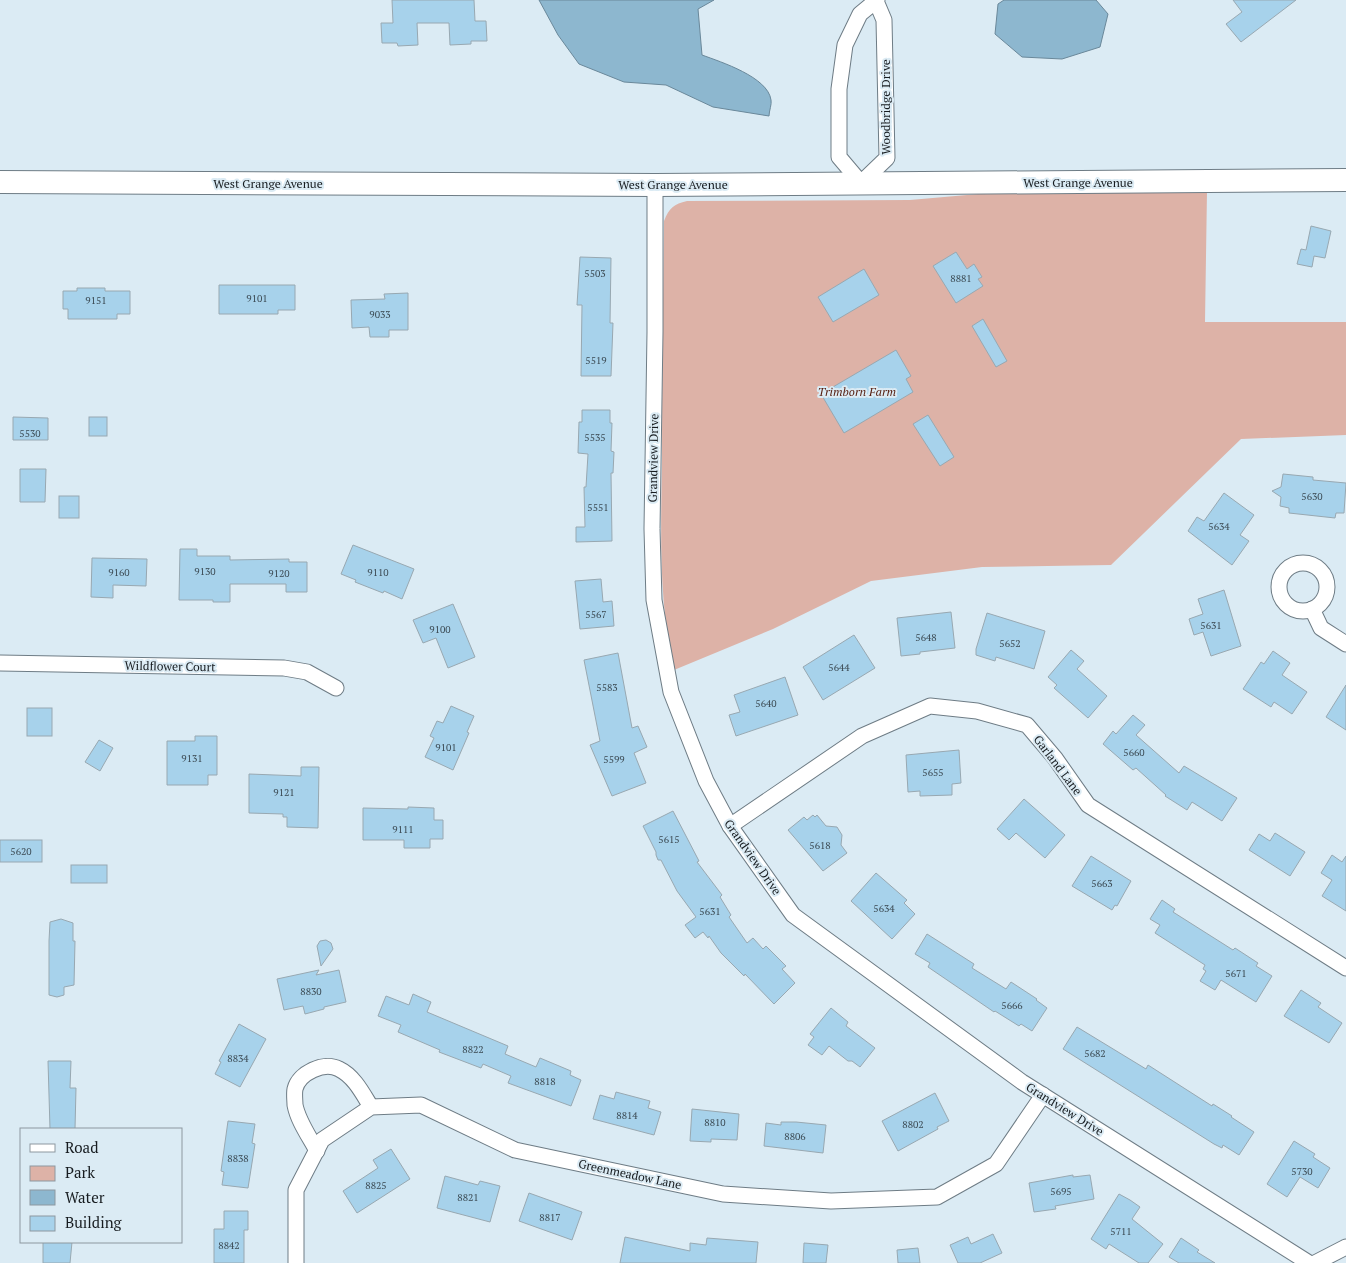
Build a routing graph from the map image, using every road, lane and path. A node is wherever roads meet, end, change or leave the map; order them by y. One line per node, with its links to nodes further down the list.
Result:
1 (876, 1): 4 (street, Woodbridge Drive); 4 (street, Woodbridge Drive)
2 (1346, 180): 4 (street, West Grange Avenue)
3 (0, 182): 5 (street, West Grange Avenue)
4 (861, 183): 5 (street, West Grange Avenue)
5 (655, 185): 10 (street, Grandview Drive)
6 (1312, 609): 7 (street)
7 (1346, 644)
8 (0, 663): 9 (street, Wildflower Court)
9 (336, 688)
10 (730, 826): 11 (street, Garland Lane); 12 (street, Grandview Drive)
11 (1346, 968)
12 (1043, 1095): 13 (street, Greenmeadow Lane); 17 (street, Grandview Drive)
13 (372, 1108): 14 (street, Greenmeadow Lane); 14 (street)
14 (317, 1150): 16 (street, Greenmeadow Lane)
15 (1346, 1247): 18 (street)
16 (296, 1263)
17 (1309, 1263)
18 (1315, 1263)

